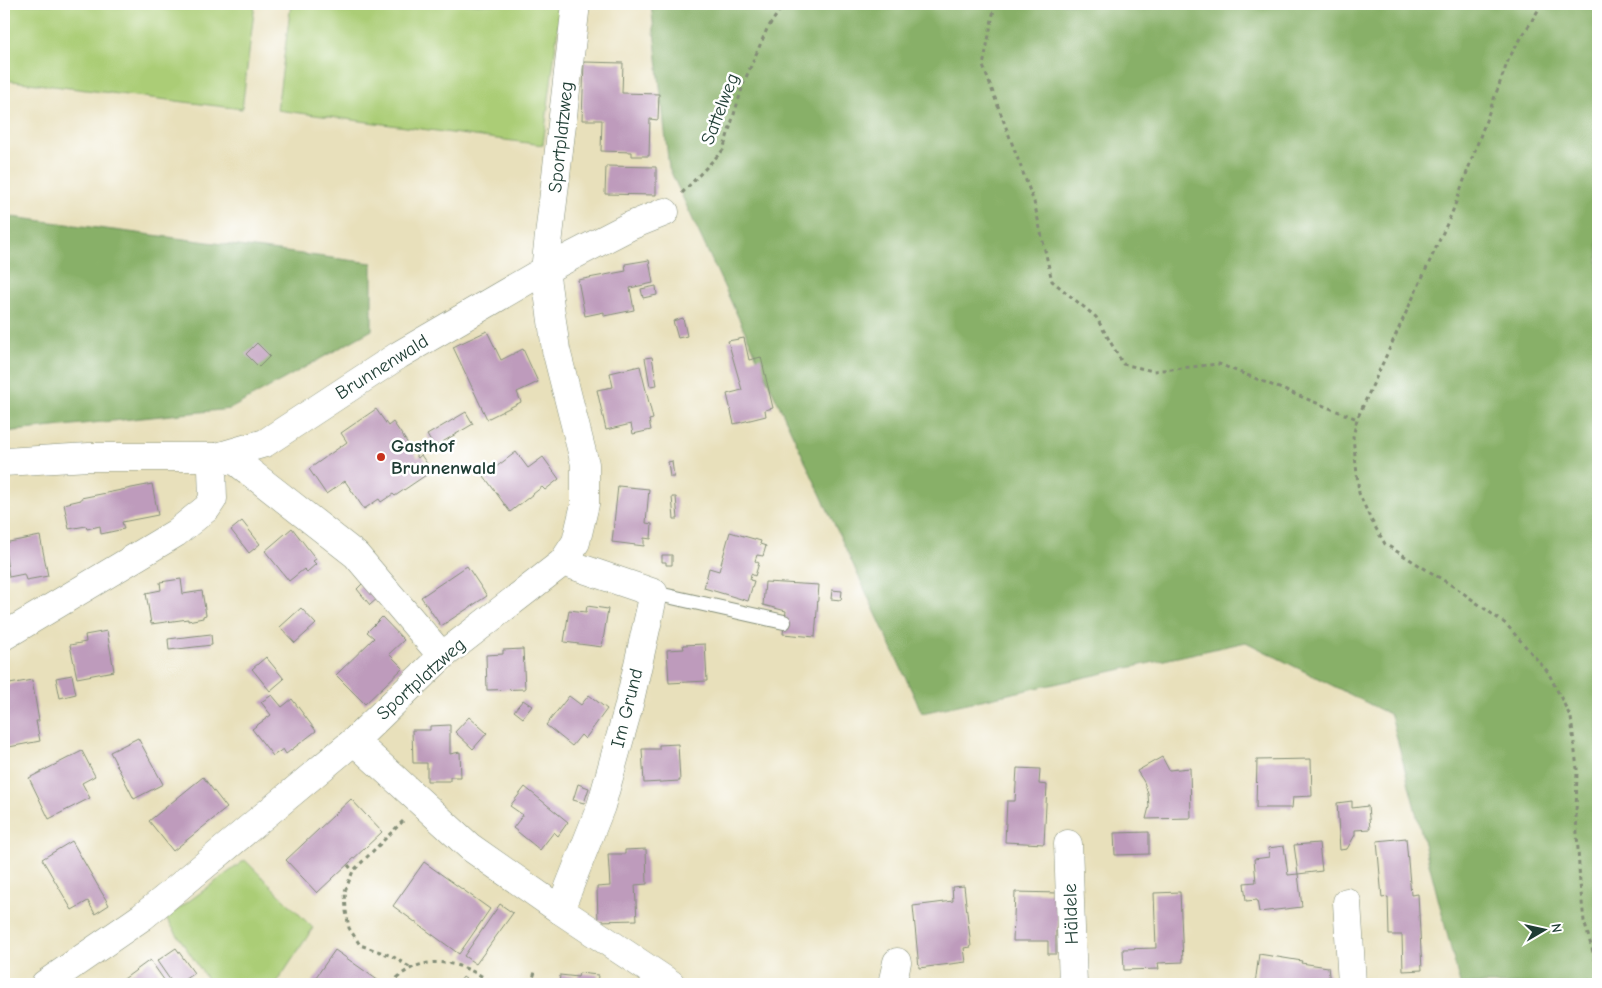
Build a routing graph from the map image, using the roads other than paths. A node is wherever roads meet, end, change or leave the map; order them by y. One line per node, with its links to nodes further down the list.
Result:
1 (576, 4): 3 (street, Sportplatzweg)
2 (665, 212): 3 (street)
3 (545, 270): 4 (street, Brunnenwald); 6 (street, Sportplatzweg)
4 (217, 456): 5 (street, Brunnenwald); 9 (street); 10 (street, Brunnenwald)
5 (4, 462)
6 (563, 562): 7 (street); 10 (street, Sportplatzweg)
7 (654, 593): 8 (lane); 14 (street, Im Grund)
8 (784, 622)
9 (4, 636)
10 (442, 656): 11 (street, Sportplatzweg)
11 (354, 741): 14 (street); 15 (street, Sportplatzweg)
12 (1068, 844): 17 (street, Häldele)
13 (1347, 902): 18 (street)
14 (560, 910): 16 (street)
15 (46, 984)
16 (671, 984)
17 (1073, 984)
18 (1352, 984)

